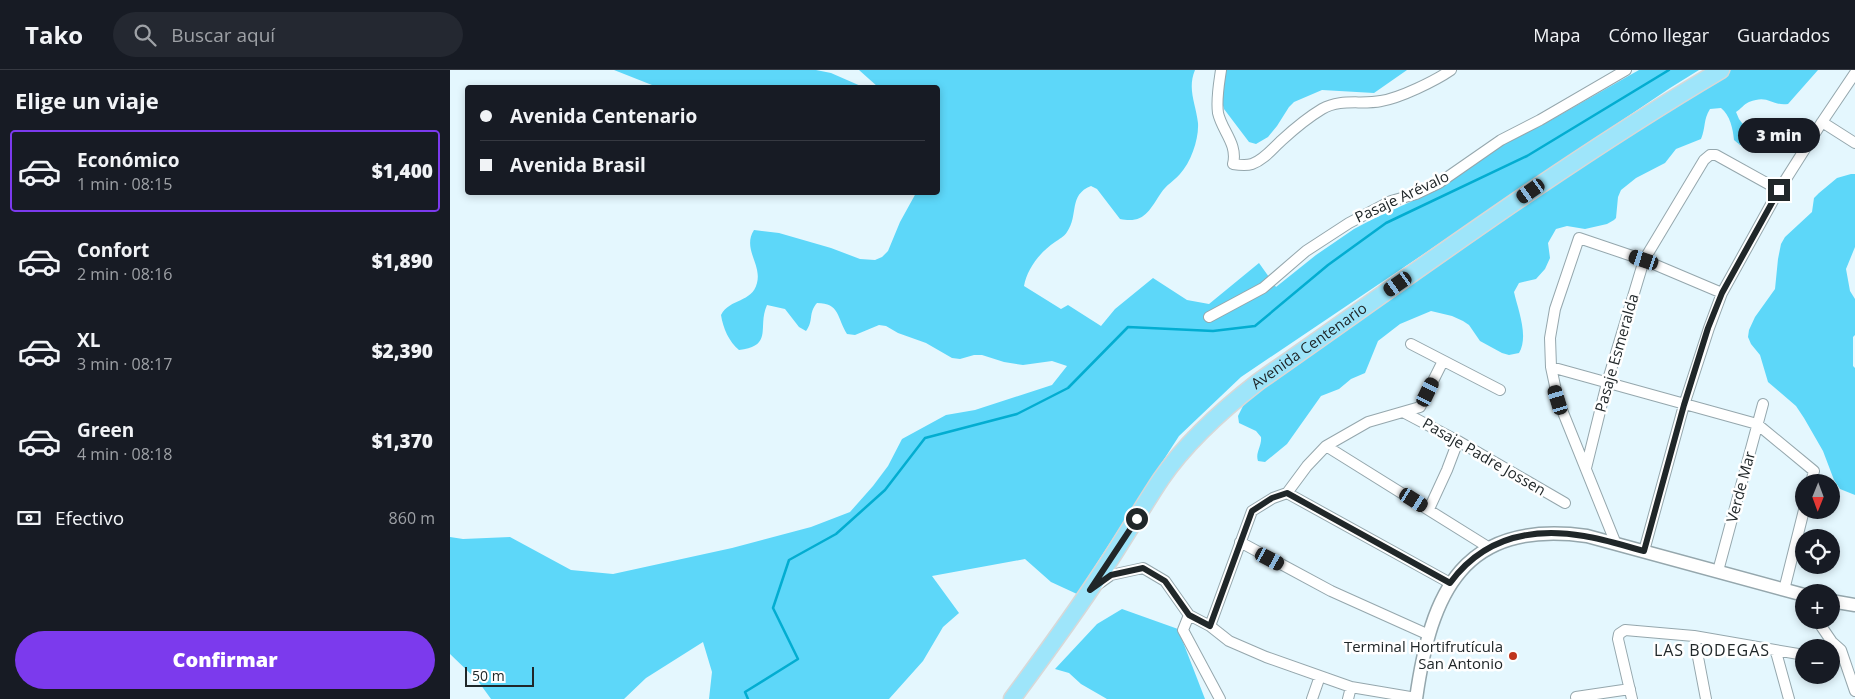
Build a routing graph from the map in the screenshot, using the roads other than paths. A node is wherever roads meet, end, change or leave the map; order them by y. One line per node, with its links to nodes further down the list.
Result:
1 (1221, 70): 2 (street)
2 (1451, 70)
3 (1626, 70): 11 (street, Pasaje Arévalo)
4 (1720, 70): 35 (main road, Avenida Centenario)
5 (1855, 73): 6 (street)
6 (1822, 122): 7 (street); 8 (street)
7 (1855, 143)
8 (1779, 190): 9 (street, Pasaje Esmeralda); 10 (street)
9 (1644, 260): 10 (street); 14 (street); 15 (street, Pasaje Esmeralda)
10 (1722, 293): 18 (street)
11 (1209, 317)
12 (1411, 344): 13 (street)
13 (1443, 361): 16 (street); 19 (street)
14 (1551, 367): 15 (street); 23 (street)
15 (1607, 383): 18 (street); 23 (street, Pasaje Esmeralda)
16 (1500, 390)
17 (1763, 404): 20 (street, Verde Mar)
18 (1684, 405): 20 (street); 32 (street)
19 (1403, 412): 21 (street, Pasaje Padre Jossen); 22 (street)
20 (1757, 424): 24 (street); 33 (street, Verde Mar)
21 (1458, 441): 26 (street, Pasaje Padre Jossen); 27 (street)
22 (1326, 446): 25 (street); 27 (street)
23 (1586, 468): 30 (street)
24 (1813, 474)
25 (1287, 493): 29 (street); 34 (street)
26 (1565, 503)
27 (1429, 509): 31 (street)
28 (1802, 519): 36 (street)
29 (1240, 542): 41 (street); 42 (street)
30 (1616, 544): 31 (street); 32 (street)
31 (1488, 547): 34 (street)
32 (1644, 551): 33 (street)
33 (1718, 571): 36 (street)
34 (1450, 583): 42 (street)
35 (1090, 590): 40 (street); 52 (main road, Avenida Centenario)
36 (1784, 590): 37 (street)
37 (1795, 594)
38 (1840, 603): 39 (street)
39 (1855, 605)
40 (1189, 615): 41 (street); 53 (street)
41 (1210, 626): 47 (street)
42 (1429, 635): 56 (street)
43 (1694, 636): 45 (street); 50 (street); 57 (street)
44 (1840, 650): 49 (street)
45 (1776, 652): 46 (street); 58 (street)
46 (1795, 654)
47 (1320, 676): 48 (street); 54 (street)
48 (1351, 687): 55 (street); 56 (street)
49 (1855, 691)
50 (1631, 694): 51 (street)
51 (1576, 697)
52 (1012, 699)
53 (1220, 699)
54 (1312, 699)
55 (1348, 699)
56 (1416, 699)
57 (1706, 699)
58 (1789, 699)

